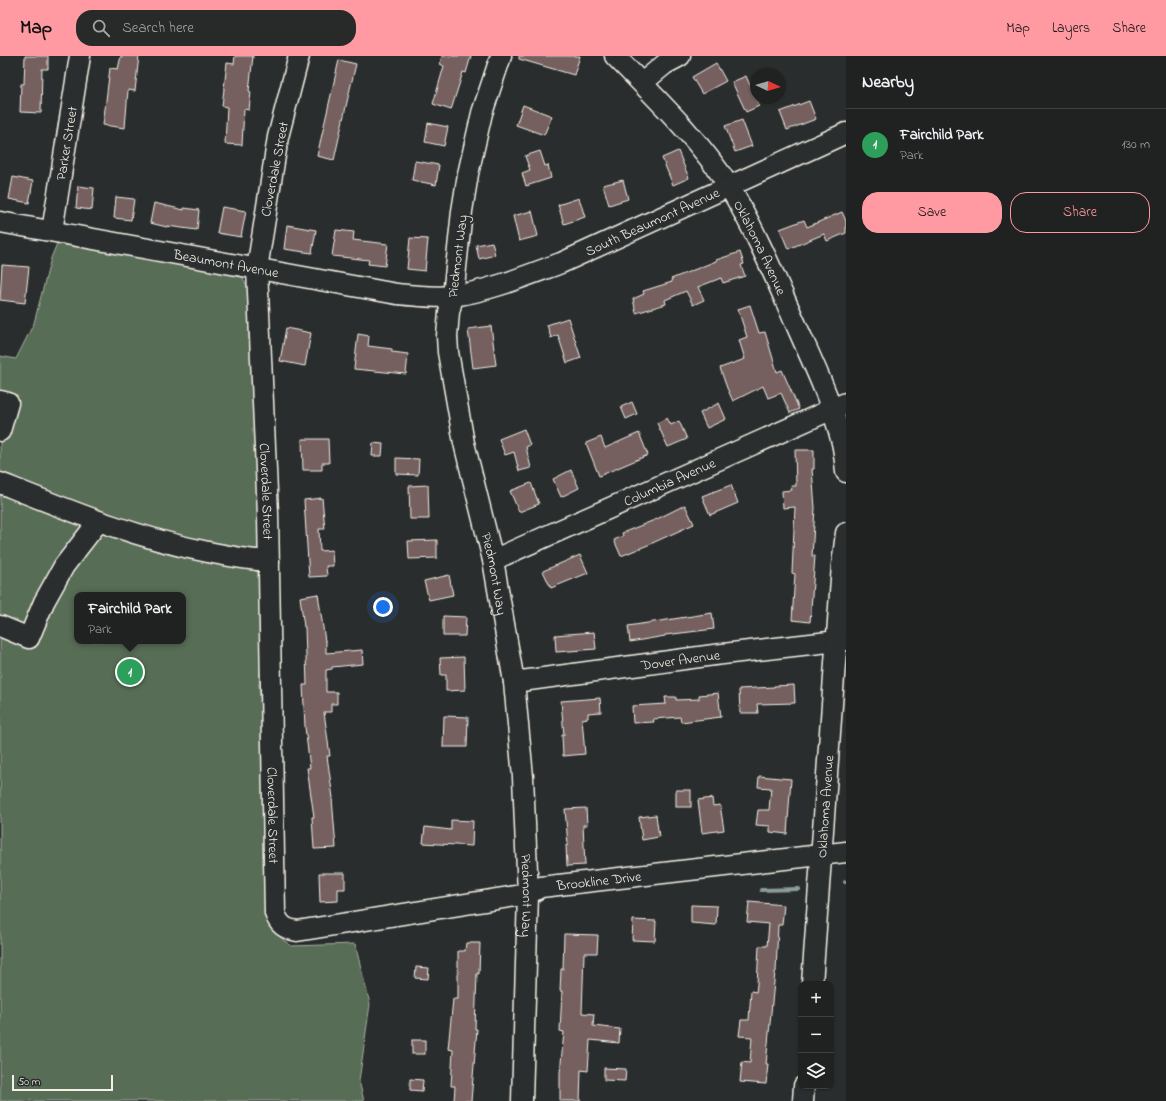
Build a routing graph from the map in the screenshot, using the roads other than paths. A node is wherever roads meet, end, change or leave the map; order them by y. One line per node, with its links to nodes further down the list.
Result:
1 (80, 56): 10 (street, Parker Street)
2 (299, 56): 11 (street, Cloverdale Street)
3 (501, 56): 12 (street, Piedmont Way)
4 (615, 56): 6 (street, Oklahoma Avenue)
5 (680, 56): 6 (street)
6 (642, 83): 8 (street, Oklahoma Avenue)
7 (846, 133): 8 (street, South Beaumont Avenue)
8 (729, 187): 12 (street, South Beaumont Avenue); 14 (street, Oklahoma Avenue)
9 (0, 222): 10 (street, Beaumont Avenue)
10 (52, 231): 11 (street, Beaumont Avenue)
11 (257, 269): 12 (street, Beaumont Avenue); 21 (street, Cloverdale Street)
12 (453, 296): 20 (street, Piedmont Way)
13 (0, 401): 15 (street)
14 (839, 406): 16 (street, Oklahoma Avenue); 20 (street, Columbia Avenue)
15 (0, 430)
16 (846, 472)
17 (0, 483): 18 (street)
18 (98, 522): 21 (street); 22 (street)
19 (846, 533): 23 (street, Oklahoma Avenue)
20 (494, 560): 24 (street, Piedmont Way)
21 (269, 561): 28 (street, Cloverdale Street)
22 (0, 626)
23 (842, 640): 24 (street, Dover Avenue); 26 (street, Oklahoma Avenue)
24 (514, 682): 27 (street, Piedmont Way)
25 (846, 852): 26 (street, Brookline Drive)
26 (820, 855): 27 (street, Brookline Drive); 29 (street, Oklahoma Avenue)
27 (528, 894): 28 (street, Brookline Drive); 31 (street, Piedmont Way)
28 (285, 928)
29 (812, 981)
30 (804, 1089): 32 (street)
31 (522, 1101)
32 (803, 1101)

